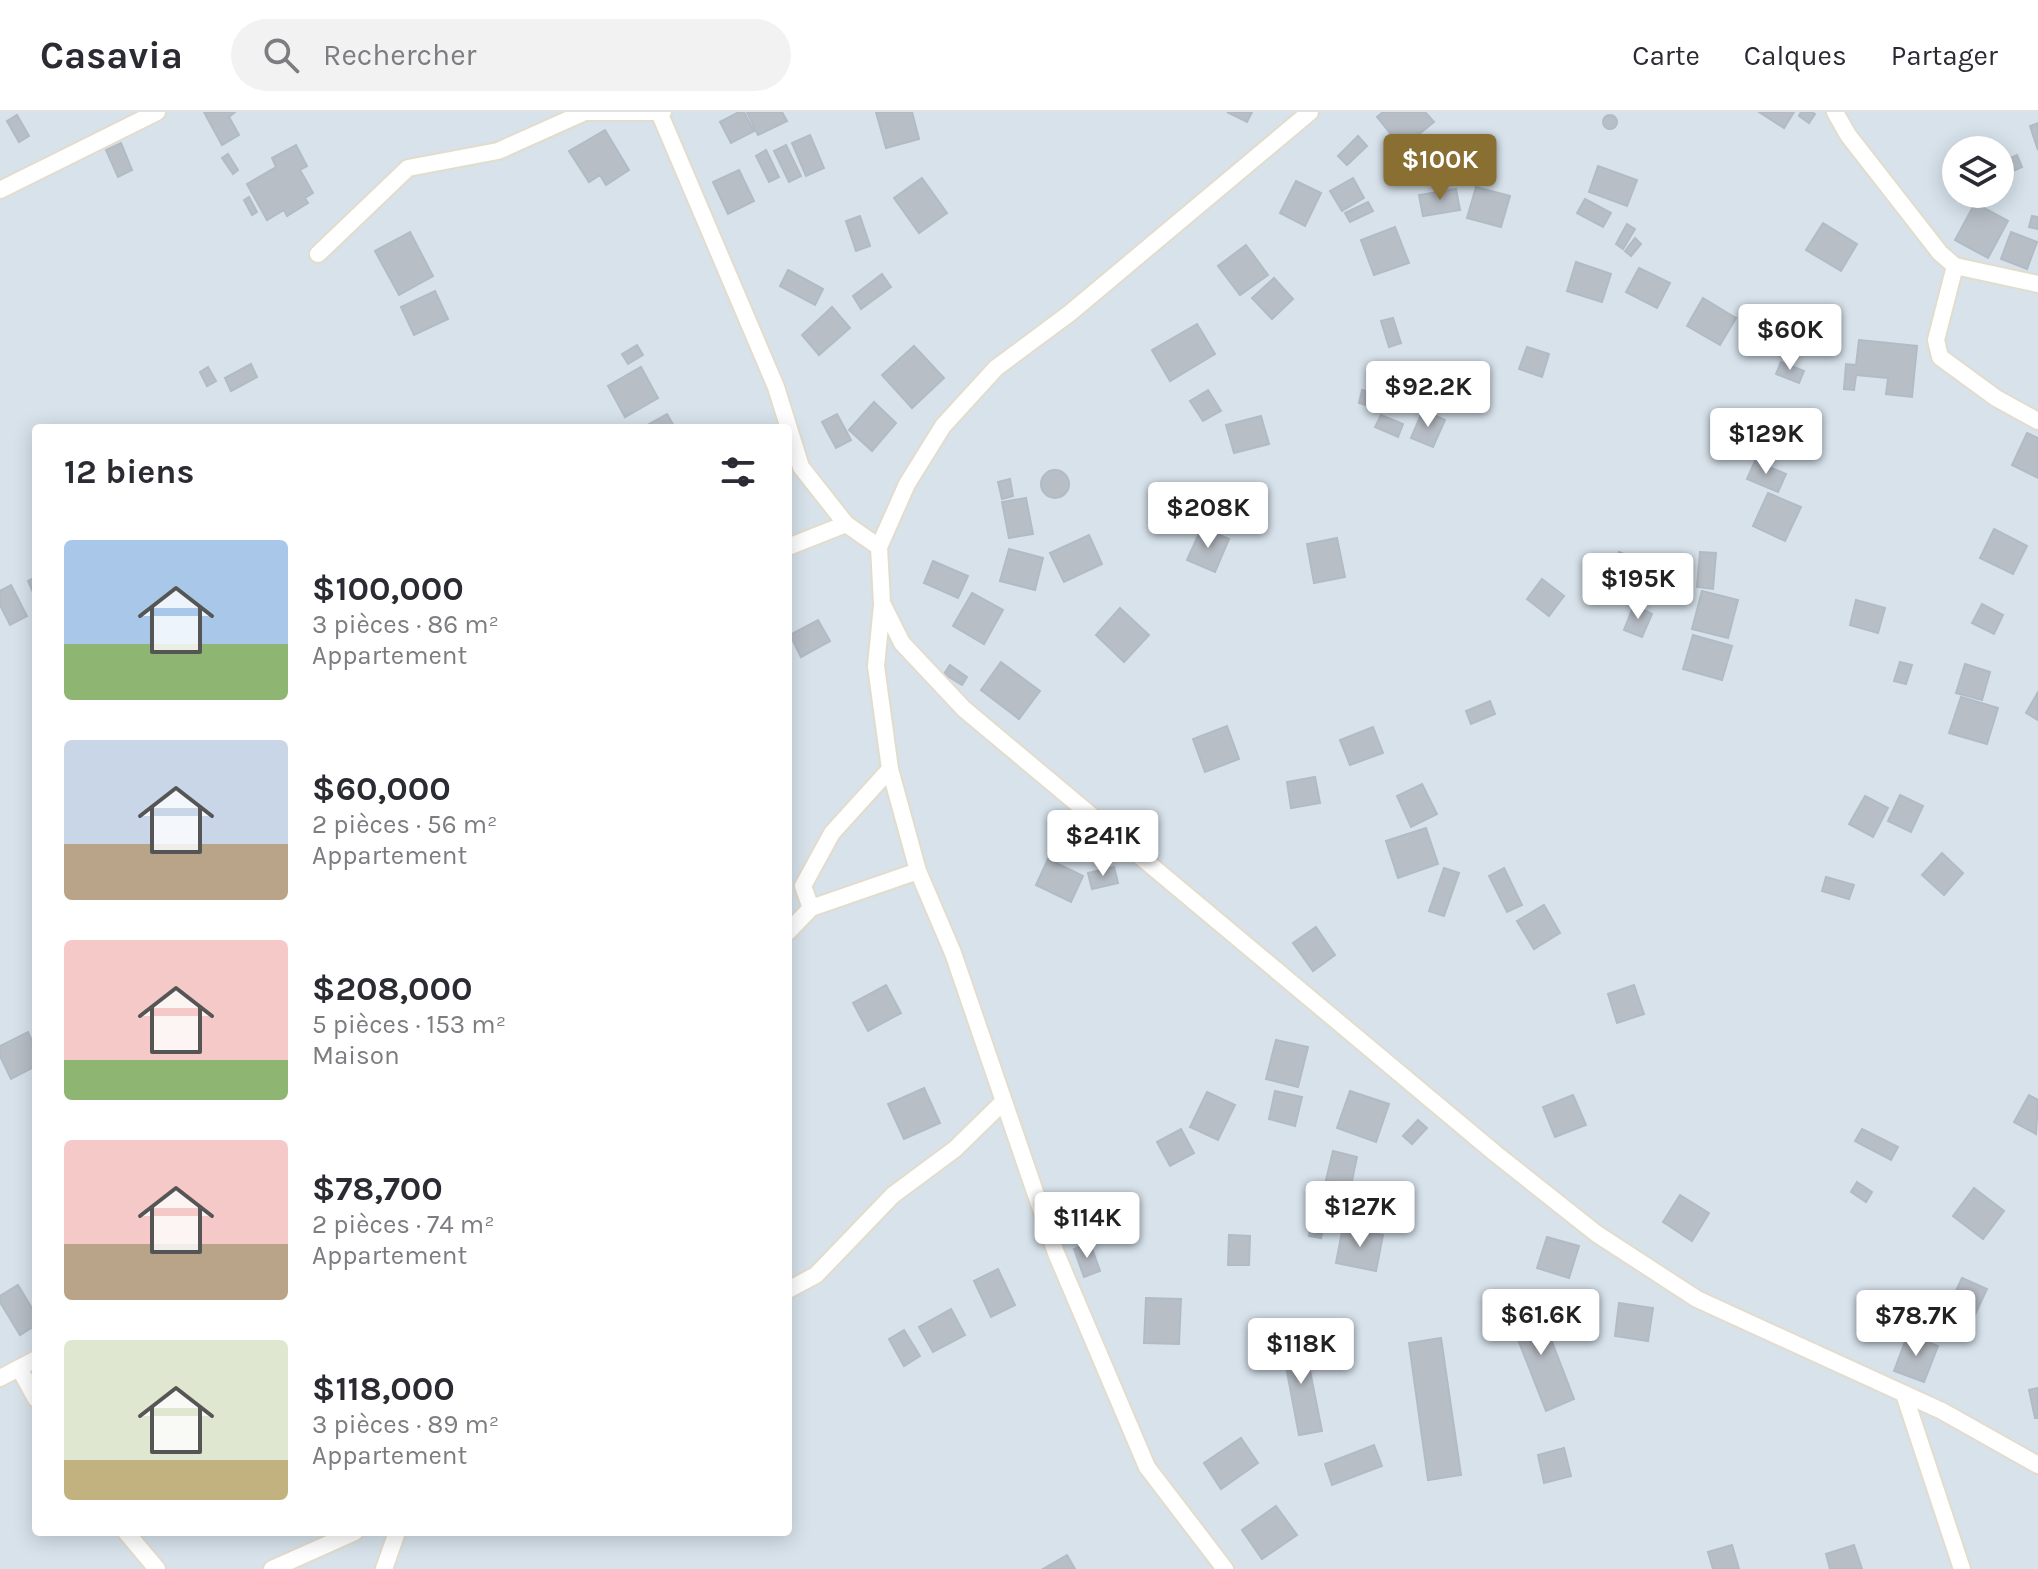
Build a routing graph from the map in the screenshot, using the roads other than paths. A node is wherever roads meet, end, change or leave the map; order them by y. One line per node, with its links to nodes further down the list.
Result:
1 (157, 112): 5 (street)
2 (1310, 112): 14 (street)
3 (1835, 112): 7 (street)
4 (661, 113): 6 (street); 10 (street)
5 (0, 190)
6 (318, 254)
7 (1955, 266): 8 (street); 9 (street)
8 (2038, 284)
9 (2038, 421)
10 (788, 424)
11 (792, 438): 12 (street)
12 (846, 524): 13 (street); 14 (street)
13 (792, 545)
14 (879, 547): 15 (street)
15 (882, 603): 16 (street); 26 (street)
16 (890, 769): 17 (street); 18 (street)
17 (918, 871): 18 (street); 20 (street)
18 (811, 908): 19 (street)
19 (792, 928)
20 (1002, 1103): 21 (street); 34 (street)
21 (792, 1288)
22 (32, 1361): 23 (street)
23 (19, 1368): 24 (street); 25 (street)
24 (0, 1378)
25 (32, 1392)
26 (1904, 1394): 27 (street); 35 (street)
27 (2038, 1465)
28 (129, 1536): 31 (street)
29 (346, 1536): 32 (street)
30 (396, 1536): 33 (street)
31 (157, 1569)
32 (272, 1569)
33 (384, 1569)
34 (1225, 1569)
35 (1962, 1569)

